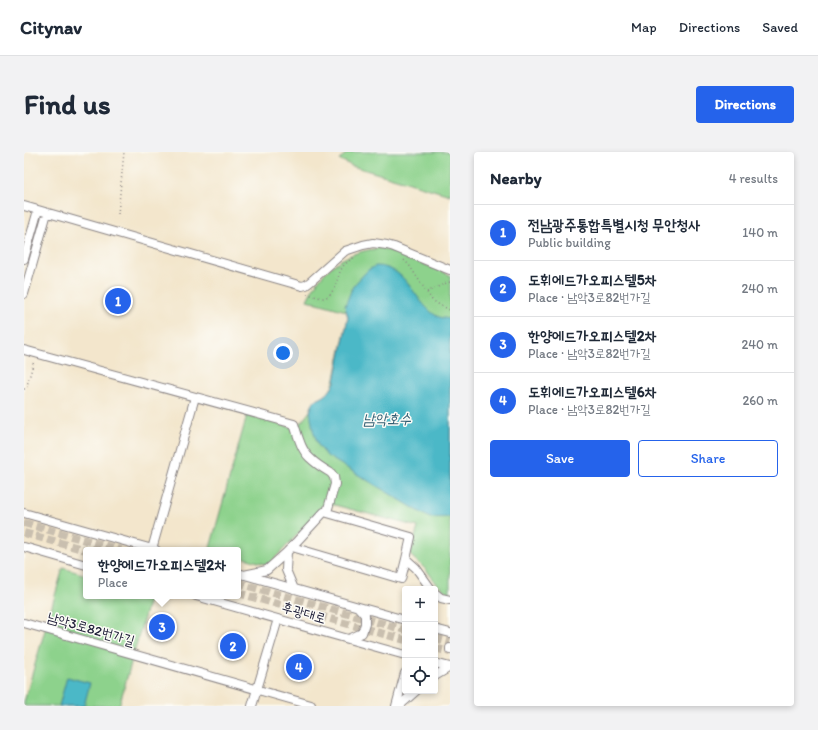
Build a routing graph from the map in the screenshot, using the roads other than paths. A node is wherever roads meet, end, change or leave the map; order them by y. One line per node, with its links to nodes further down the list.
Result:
1 (24, 207): 2 (street)
2 (38, 210): 3 (street); 4 (street)
3 (47, 213): 5 (street); 6 (street)
4 (24, 259)
5 (450, 270)
6 (24, 294)
7 (24, 350): 8 (street)
8 (195, 397): 9 (street); 13 (street)
9 (327, 512): 14 (street); 15 (street)
10 (24, 513): 12 (street)
11 (24, 547): 16 (street)
12 (147, 547)
13 (155, 547)
14 (289, 550): 15 (street); 17 (street); 19 (street)
15 (406, 559): 18 (street)
16 (83, 564)
17 (241, 574): 19 (street, 후광대로)
18 (429, 586)
19 (294, 589): 23 (street, 후광대로)
20 (438, 596): 22 (street)
21 (207, 599): 24 (street, 후광대로)
22 (450, 600)
23 (358, 607): 25 (street, 후광대로); 29 (street)
24 (278, 619): 29 (street, 후광대로); 35 (street)
25 (402, 619)
26 (24, 623): 35 (street, 남악3로82번가길)
27 (438, 630): 28 (street)
28 (450, 633)
29 (349, 639): 30 (street, 후광대로)
30 (402, 654)
31 (438, 664): 32 (street)
32 (450, 667): 33 (street)
33 (438, 674)
34 (402, 687): 39 (street)
35 (257, 690): 37 (street); 38 (street, 남악3로82번가길)
36 (412, 694): 39 (street)
37 (252, 706)
38 (311, 706)
39 (398, 706)

